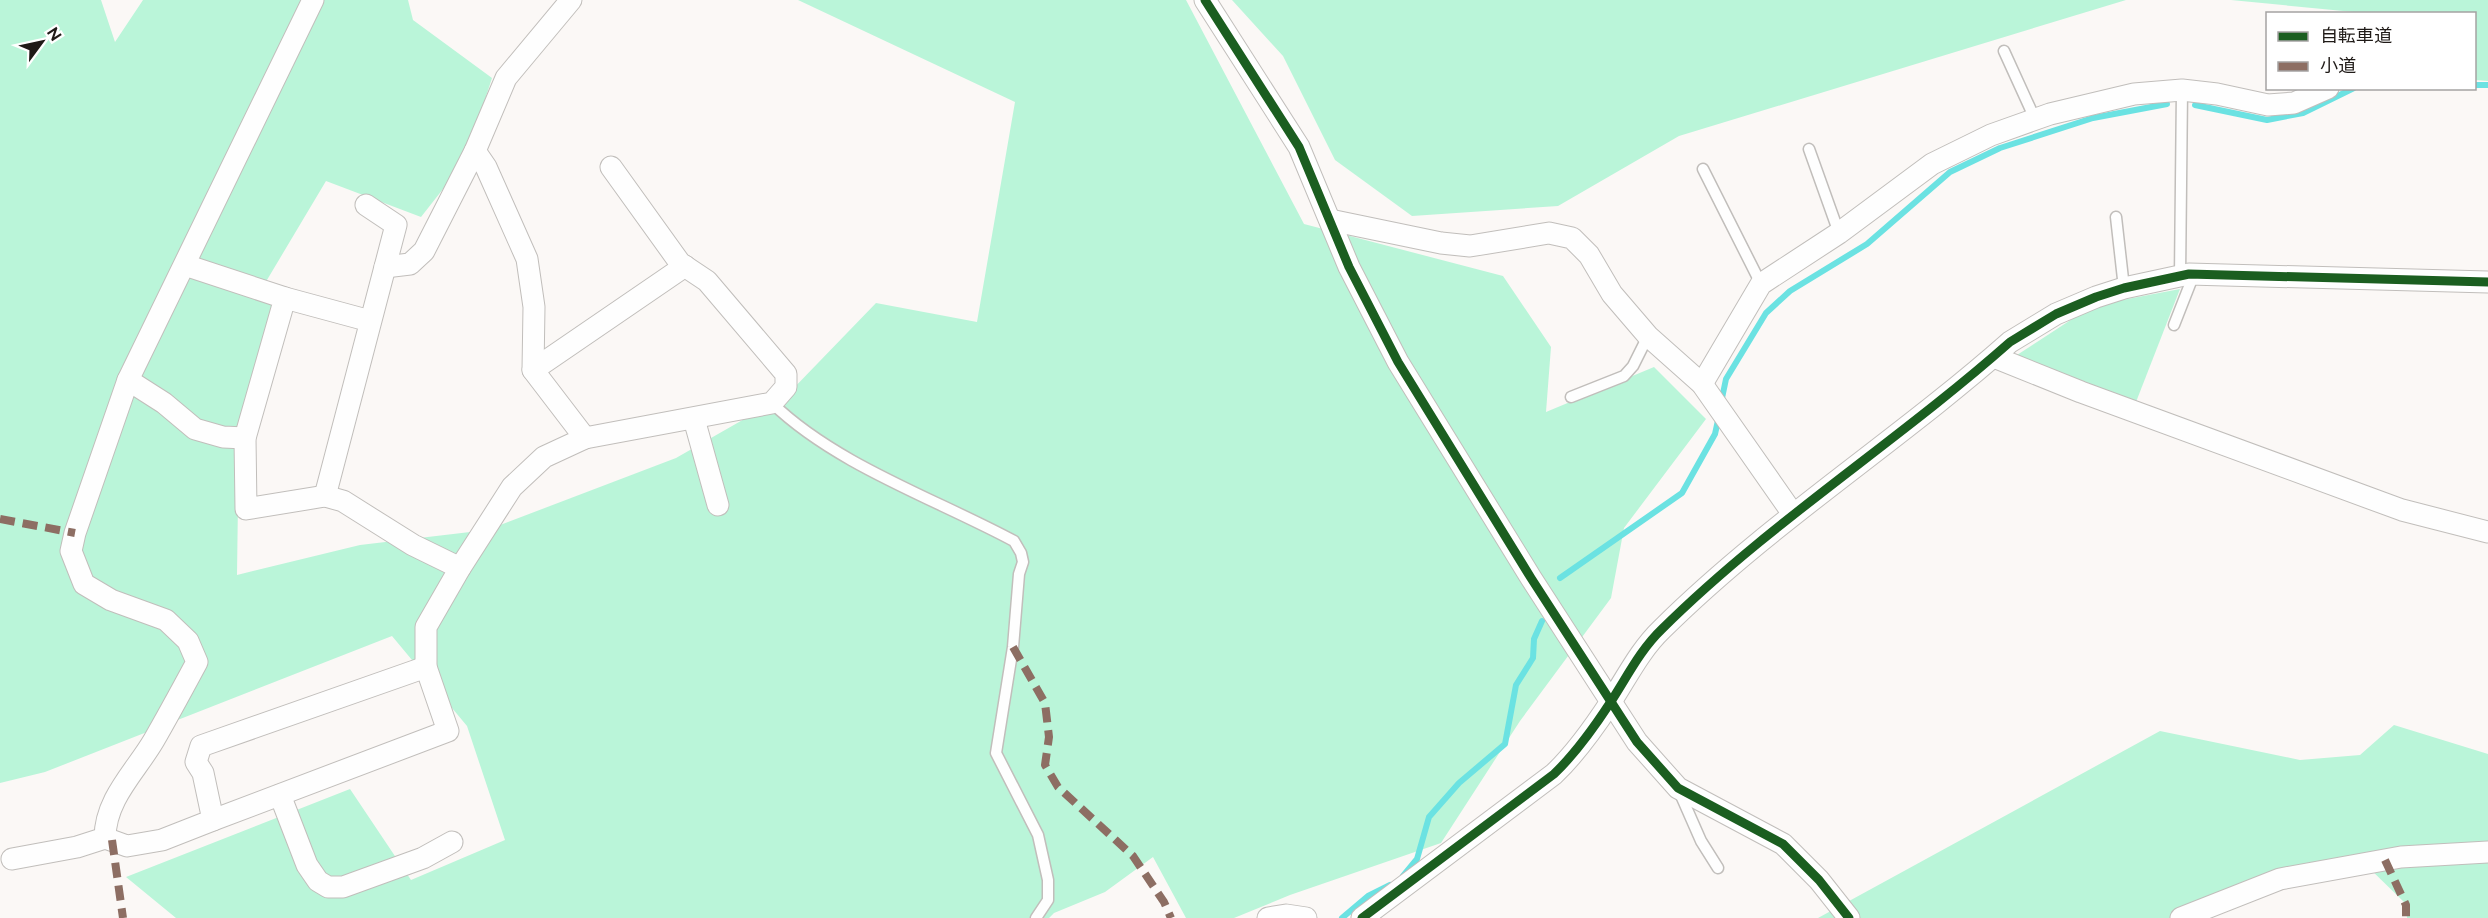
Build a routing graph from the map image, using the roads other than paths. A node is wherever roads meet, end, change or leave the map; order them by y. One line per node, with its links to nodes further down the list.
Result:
1 (313, 0): 16 (street)
2 (571, 0): 9 (street)
3 (1204, 0): 14 (street)
4 (2004, 51): 7 (lane)
5 (2182, 90): 6 (street); 7 (street); 19 (lane)
6 (2323, 90)
7 (2035, 119): 15 (street)
8 (1809, 149): 15 (lane)
9 (475, 151): 18 (street); 28 (street)
10 (611, 167): 17 (street)
11 (1703, 169): 21 (lane)
12 (366, 205): 18 (street)
13 (2116, 217): 22 (lane)
14 (1330, 220): 26 (street); 42 (street)
15 (1839, 233): 21 (street)
16 (185, 265): 23 (street); 29 (street)
17 (685, 266): 28 (street); 32 (street)
18 (385, 267): 24 (street)
19 (2187, 275): 20 (street); 22 (street); 25 (lane)
20 (2488, 282)
21 (1761, 284): 30 (street)
22 (2124, 288): 27 (street)
23 (285, 298): 24 (street); 34 (street)
24 (370, 321): 36 (street)
25 (2174, 325)
26 (1648, 336): 30 (street); 31 (lane)
27 (1994, 357): 38 (street); 39 (street)
28 (533, 370): 35 (street)
29 (128, 380): 34 (street); 46 (street)
30 (1702, 384): 38 (street)
31 (1571, 397)
32 (772, 403): 33 (street); 51 (lane)
33 (694, 419): 35 (street); 37 (street)
34 (245, 438): 36 (street)
35 (585, 438): 40 (street)
36 (325, 495): 40 (street)
37 (718, 505)
38 (1793, 514): 42 (street)
39 (2488, 532)
40 (460, 568): 41 (street)
41 (426, 667): 44 (street); 45 (street)
42 (1611, 702): 43 (street); 54 (street)
43 (1678, 788): 50 (lane); 55 (street)
44 (280, 795): 45 (street); 47 (street)
45 (213, 820): 46 (street)
46 (105, 838): 49 (street)
47 (452, 842)
48 (2488, 852): 56 (street)
49 (12, 859)
50 (1718, 868)
51 (1036, 918)
52 (1269, 918): 53 (street)
53 (1306, 918)
54 (1362, 918)
55 (1849, 918)
56 (2181, 918)

